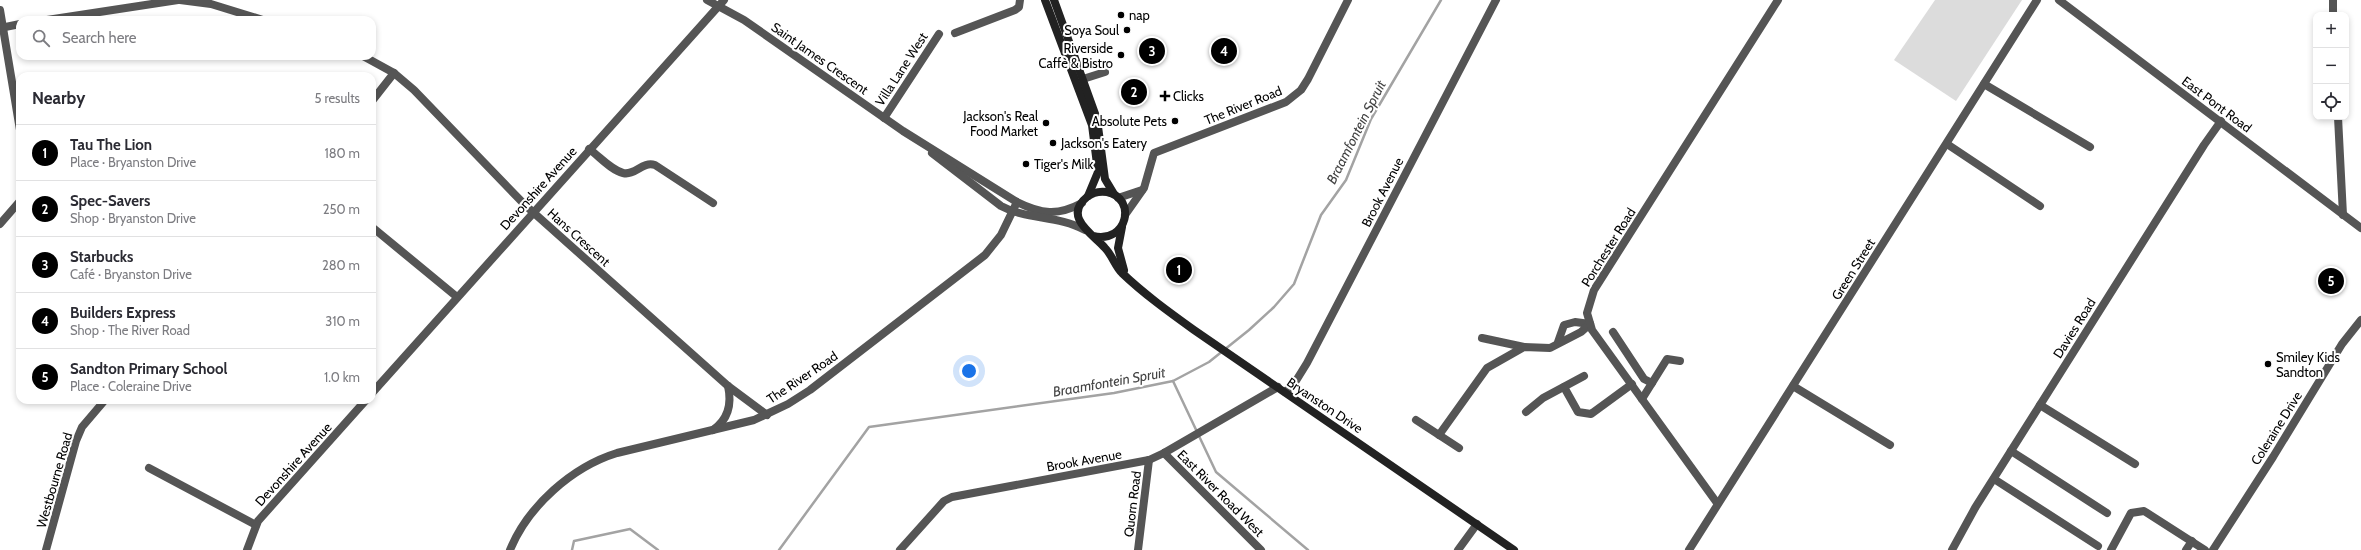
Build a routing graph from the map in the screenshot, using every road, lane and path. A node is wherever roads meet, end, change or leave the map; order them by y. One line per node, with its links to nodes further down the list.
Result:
1 (179, 0): 15 (street); 16 (street)
2 (708, 0): 12 (street, Saint James Crescent)
3 (1020, 0): 19 (street)
4 (1045, 0): 36 (main road)
5 (1054, 0): 24 (main road)
6 (1348, 0): 35 (street, The River Road)
7 (1496, 0): 70 (street, Brook Avenue)
8 (1778, 0): 56 (street, Porchester Road)
9 (2037, 0): 25 (street, Green Street)
10 (2059, 0): 30 (street, East Pont Road)
11 (2333, 0): 14 (street)
12 (722, 3): 28 (street, Saint James Crescent); 34 (street, Devonshire Avenue)
13 (0, 10): 18 (street)
14 (2333, 12)
15 (71, 16)
16 (250, 16)
17 (16, 25): 18 (street)
18 (1, 28): 27 (street)
19 (954, 33)
20 (939, 34): 28 (street, Villa Lane West)
21 (370, 60): 23 (street, Hans Crescent)
22 (1105, 72): 24 (street)
23 (394, 73): 26 (street); 43 (street, Hans Crescent)
24 (1083, 78): 37 (main road)
25 (1984, 84): 32 (street, Green Street); 33 (street)
26 (376, 96)
27 (16, 109)
28 (884, 118): 31 (street, Saint James Crescent)
29 (2338, 120): 46 (street)
30 (2221, 121): 46 (street, East Pont Road); 74 (street, Davies Road)
31 (916, 139): 38 (street, Saint James Crescent); 44 (street, Saint James Crescent)
32 (1947, 144): 42 (street); 66 (street, Green Street)
33 (2090, 147)
34 (589, 149): 39 (street); 43 (street, Devonshire Avenue)
35 (1144, 188): 37 (street); 45 (street, The River Road)
36 (1088, 196): 37 (main road); 40 (main road)
37 (1116, 197): 45 (main road)
38 (1016, 202): 40 (street, Saint James Crescent); 44 (street, The River Road)
39 (713, 203)
40 (1082, 203): 51 (main road)
41 (16, 206): 47 (street)
42 (2040, 206)
43 (533, 212): 54 (street, Devonshire Avenue); 65 (street, Hans Crescent)
44 (1012, 212): 51 (street, Saint James Crescent); 76 (street, The River Road)
45 (1125, 215): 48 (main road)
46 (2342, 215): 49 (street, East Pont Road)
47 (0, 224)
48 (1123, 224): 52 (main road); 53 (main road)
49 (2361, 228)
50 (376, 230): 54 (street)
51 (1084, 230): 52 (main road)
52 (1093, 236): 53 (main road, Bryanston Drive)
53 (1126, 276): 67 (main road, Bryanston Drive)
54 (457, 297): 69 (street, Devonshire Avenue)
55 (2361, 320): 107 (street, Coleraine Drive)
56 (1590, 324): 59 (street); 59 (street); 64 (street)
57 (1613, 332): 63 (street)
58 (1482, 338): 60 (street)
59 (1558, 342): 60 (street)
60 (1524, 347): 79 (street)
61 (1680, 361): 63 (street)
62 (1584, 376): 68 (street)
63 (1652, 383): 71 (street)
64 (1632, 384): 68 (street); 71 (street)
65 (728, 386): 76 (street, Hans Crescent); 78 (street)
66 (1793, 386): 80 (street); 88 (street, Green Street)
67 (1278, 387): 70 (main road, Bryanston Drive); 83 (street, Brook Avenue)
68 (1564, 387): 75 (street)
69 (376, 388)
70 (1285, 392): 91 (main road, Bryanston Drive)
71 (1642, 399): 88 (street)
72 (102, 404): 94 (street, Westbourne Road)
73 (362, 404): 90 (street, Devonshire Avenue)
74 (2040, 404): 82 (street, Davies Road); 85 (street)
75 (1526, 412)
76 (767, 415): 78 (street, The River Road)
77 (1416, 420): 79 (street)
78 (710, 432): 96 (street, The River Road)
79 (1439, 435): 81 (street)
80 (1890, 446)
81 (1459, 448)
82 (2011, 451): 87 (street, Davies Road); 89 (street)
83 (1164, 453): 84 (street, Brook Avenue); 99 (street, East River Road West)
84 (1149, 460): 97 (street, Brook Avenue); 98 (street, Quorn Road)
85 (2135, 464)
86 (149, 468): 90 (street)
87 (1994, 479): 93 (street); 103 (street, Davies Road)
88 (1717, 503): 102 (street, Green Street)
89 (2107, 513)
90 (256, 524): 95 (street, Devonshire Avenue)
91 (1477, 524): 100 (street); 101 (main road, Bryanston Drive)
92 (2192, 541): 104 (street); 105 (street); 106 (street)
93 (2098, 546)
94 (46, 550)
95 (248, 550)
96 (510, 550)
97 (900, 550)
98 (1138, 550)
99 (1261, 550)
100 (1458, 550)
101 (1514, 550)
102 (1689, 550)
103 (1952, 550)
104 (2111, 550)
105 (2186, 550)
106 (2206, 550)
107 (2213, 550)

